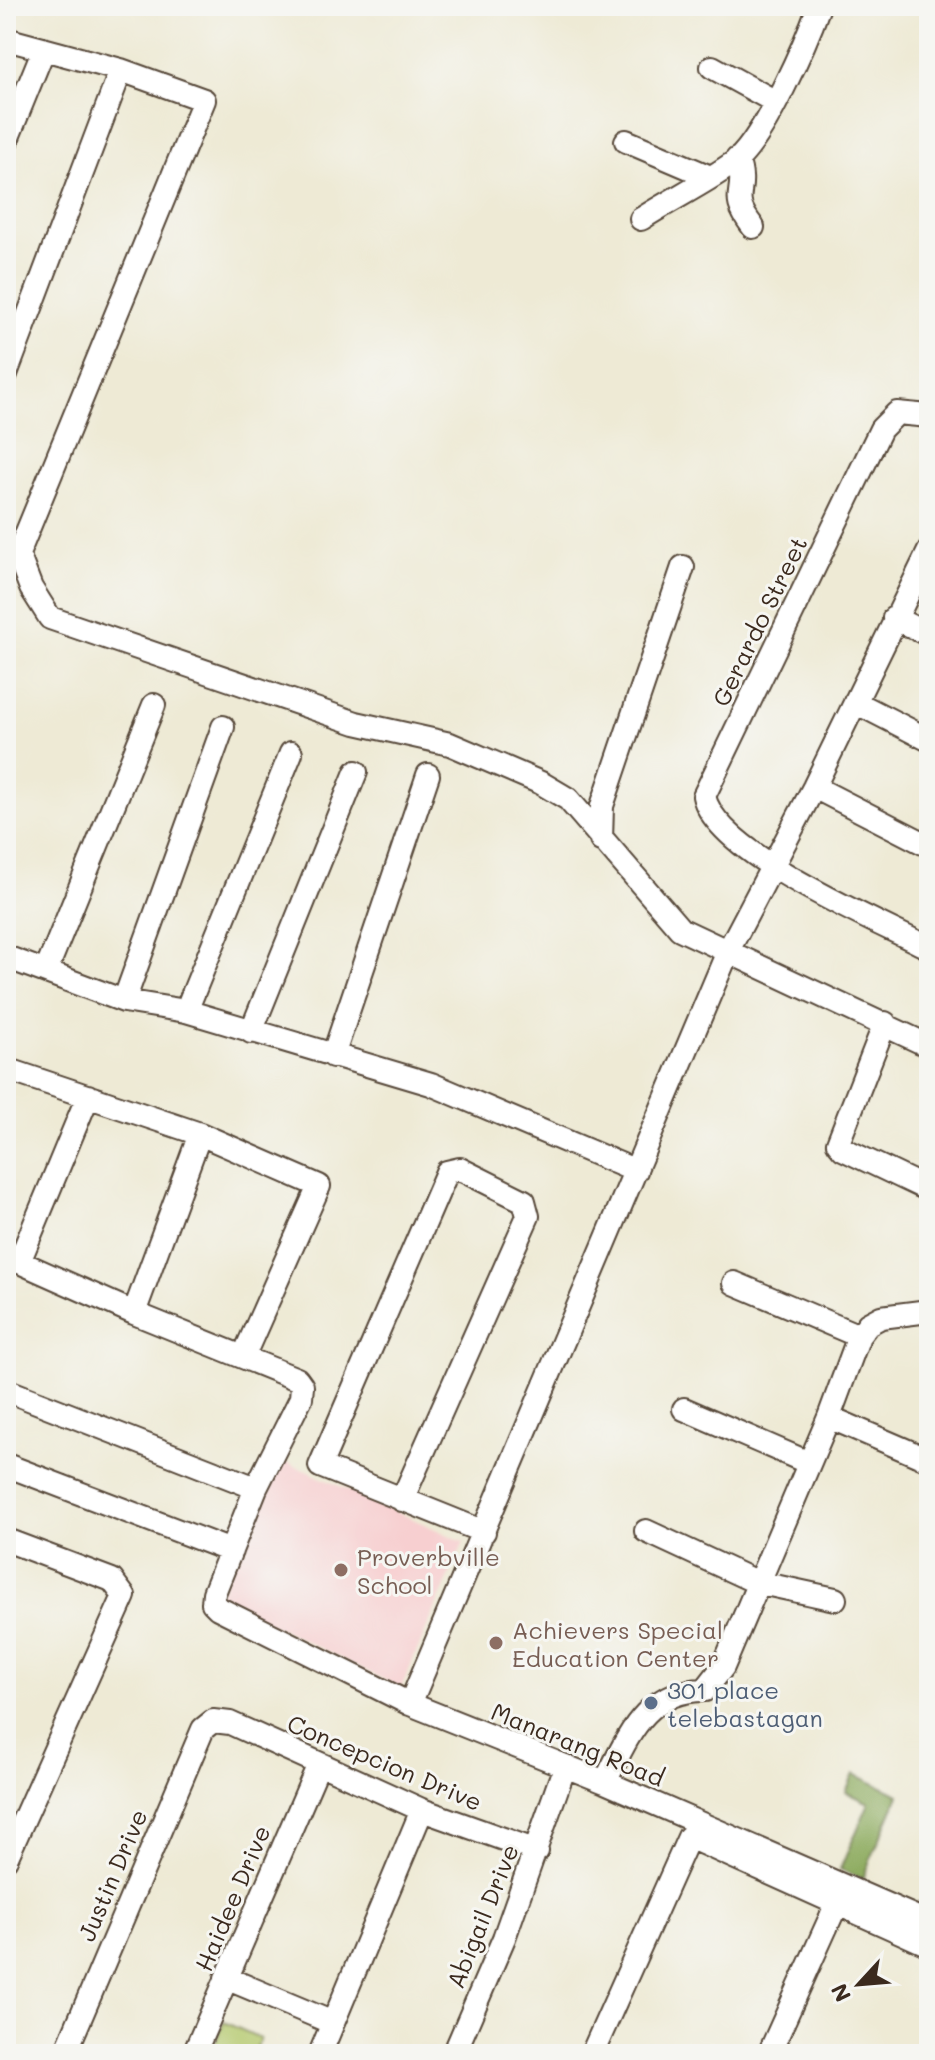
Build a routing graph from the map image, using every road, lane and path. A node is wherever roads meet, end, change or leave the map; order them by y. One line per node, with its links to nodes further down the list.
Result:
1 (819, 6): 6 (street)
2 (6, 39): 3 (street)
3 (43, 51): 5 (street); 8 (street)
4 (712, 67): 6 (street)
5 (121, 70): 13 (street); 15 (street)
6 (774, 101): 9 (street)
7 (626, 141): 10 (street)
8 (6, 142)
9 (737, 159): 10 (street); 12 (street)
10 (708, 176): 11 (street)
11 (641, 219)
12 (753, 227)
13 (6, 374)
14 (929, 416): 30 (street, Gerardo Street)
15 (12, 551): 28 (street)
16 (929, 551): 18 (street)
17 (683, 567): 28 (street)
18 (894, 618): 19 (street); 20 (street)
19 (929, 635)
20 (855, 702): 23 (street); 27 (street)
21 (154, 705): 34 (street)
22 (223, 727): 35 (street)
23 (929, 740)
24 (291, 753): 36 (street)
25 (356, 772): 38 (street)
26 (428, 775): 40 (street)
27 (814, 787): 29 (street); 30 (street)
28 (601, 840): 32 (street)
29 (929, 846)
30 (770, 867): 31 (street); 32 (street)
31 (929, 948)
32 (729, 949): 37 (street); 44 (street)
33 (6, 957): 34 (street)
34 (46, 971): 35 (street)
35 (124, 1001): 36 (street)
36 (186, 1011): 38 (street)
37 (885, 1023): 39 (street); 45 (street)
38 (251, 1032): 40 (street)
39 (929, 1046)
40 (333, 1056): 44 (street)
41 (6, 1069): 42 (street)
42 (88, 1096): 43 (street); 46 (street)
43 (200, 1134): 49 (street); 51 (street)
44 (636, 1171): 61 (street)
45 (929, 1190)
46 (13, 1259): 49 (street)
47 (734, 1283): 50 (street)
48 (929, 1311): 50 (street)
49 (134, 1313): 51 (street)
50 (859, 1336): 54 (street)
51 (244, 1355): 58 (street)
52 (6, 1390): 58 (street)
53 (684, 1409): 56 (street)
54 (829, 1417): 55 (street); 56 (street)
55 (924, 1458)
56 (809, 1463): 64 (street)
57 (6, 1465): 63 (street)
58 (256, 1488): 63 (street)
59 (402, 1500): 59 (street); 61 (street)
60 (646, 1531): 64 (street)
61 (484, 1532): 66 (street)
62 (6, 1540): 73 (street)
63 (231, 1551): 66 (street, Manarang Road)
64 (756, 1582): 65 (street); 70 (street)
65 (835, 1599)
66 (410, 1704): 69 (street, Manarang Road)
67 (213, 1721): 68 (street, Concepcion Drive); 79 (street, Justin Drive)
68 (319, 1764): 71 (street, Concepcion Drive); 77 (street, Haidee Drive)
69 (565, 1766): 70 (street, Manarang Road); 72 (street, Abigail Drive)
70 (605, 1782): 75 (street, Manarang Road)
71 (422, 1810): 72 (street, Concepcion Drive); 78 (street)
72 (537, 1851): 82 (street, Abigail Drive)
73 (6, 1859)
74 (838, 1901): 76 (street); 83 (street); 84 (street)
75 (929, 1923)
76 (929, 1945)
77 (226, 1978): 78 (street); 80 (street, Haidee Drive)
78 (333, 2023): 81 (street)
79 (65, 2054)
80 (194, 2054)
81 (320, 2054)
82 (454, 2054)
83 (592, 2054)
84 (769, 2054)

